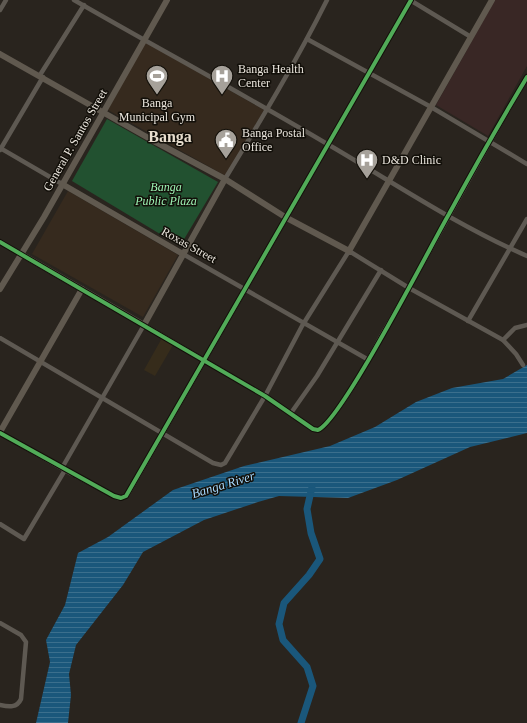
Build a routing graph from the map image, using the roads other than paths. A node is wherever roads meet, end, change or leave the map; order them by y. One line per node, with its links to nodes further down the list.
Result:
1 (6, 0): 8 (street)
2 (74, 0): 7 (street)
3 (166, 0): 10 (main road, General P. Santos Street)
4 (327, 0): 11 (street)
5 (411, 0): 9 (street); 13 (street)
6 (492, 0): 9 (main road)
7 (84, 5): 10 (street); 14 (street)
8 (0, 10)
9 (471, 38): 16 (main road)
10 (144, 39): 17 (street); 18 (main road, General P. Santos Street)
11 (307, 40): 13 (street); 17 (street)
12 (0, 54): 14 (main road)
13 (369, 73): 16 (street); 20 (street)
14 (41, 76): 18 (main road); 21 (street)
15 (527, 77): 19 (street)
16 (430, 107): 19 (street); 24 (main road)
17 (267, 110): 20 (street); 23 (street)
18 (103, 113): 23 (main road); 25 (main road, General P. Santos Street)
19 (490, 142): 22 (street); 26 (street)
20 (328, 144): 24 (street); 27 (street)
21 (0, 149): 25 (street, Roxas Street)
22 (527, 164)
23 (225, 179): 27 (main road); 33 (main road)
24 (389, 180): 26 (street); 31 (main road)
25 (62, 184): 32 (main road, General P. Santos Street); 33 (main road, Roxas Street)
26 (448, 215): 30 (street); 36 (street)
27 (285, 217): 31 (main road); 39 (street)
28 (527, 219): 30 (street)
29 (0, 242): 32 (street)
30 (510, 249): 34 (street); 40 (street)
31 (350, 251): 35 (street); 41 (street)
32 (21, 254): 37 (main road, General P. Santos Street); 38 (main road)
33 (183, 254): 39 (street, Roxas Street); 42 (main road)
34 (527, 256)
35 (381, 270): 36 (street); 46 (street)
36 (409, 288): 40 (street); 47 (street)
37 (0, 289)
38 (82, 289): 42 (main road); 49 (main road)
39 (245, 289): 41 (street, Roxas Street); 48 (street)
40 (468, 321): 45 (street)
41 (305, 323): 46 (street, Roxas Street); 51 (street)
42 (144, 325): 48 (street); 52 (street)
43 (527, 325): 45 (street)
44 (0, 338): 49 (street)
45 (504, 340): 50 (street)
46 (337, 343): 47 (street, Roxas Street); 53 (street)
47 (367, 360): 53 (street)
48 (204, 361): 51 (street); 54 (street)
49 (41, 362): 52 (street); 55 (main road)
50 (523, 365)
51 (265, 396): 53 (street); 54 (street)
52 (103, 398): 54 (street); 56 (street)
53 (290, 413)
54 (162, 432): 57 (street)
55 (0, 433): 56 (street)
56 (66, 470): 58 (street)
57 (82, 479)
58 (0, 524)
59 (0, 623): 60 (street)
60 (0, 705)

